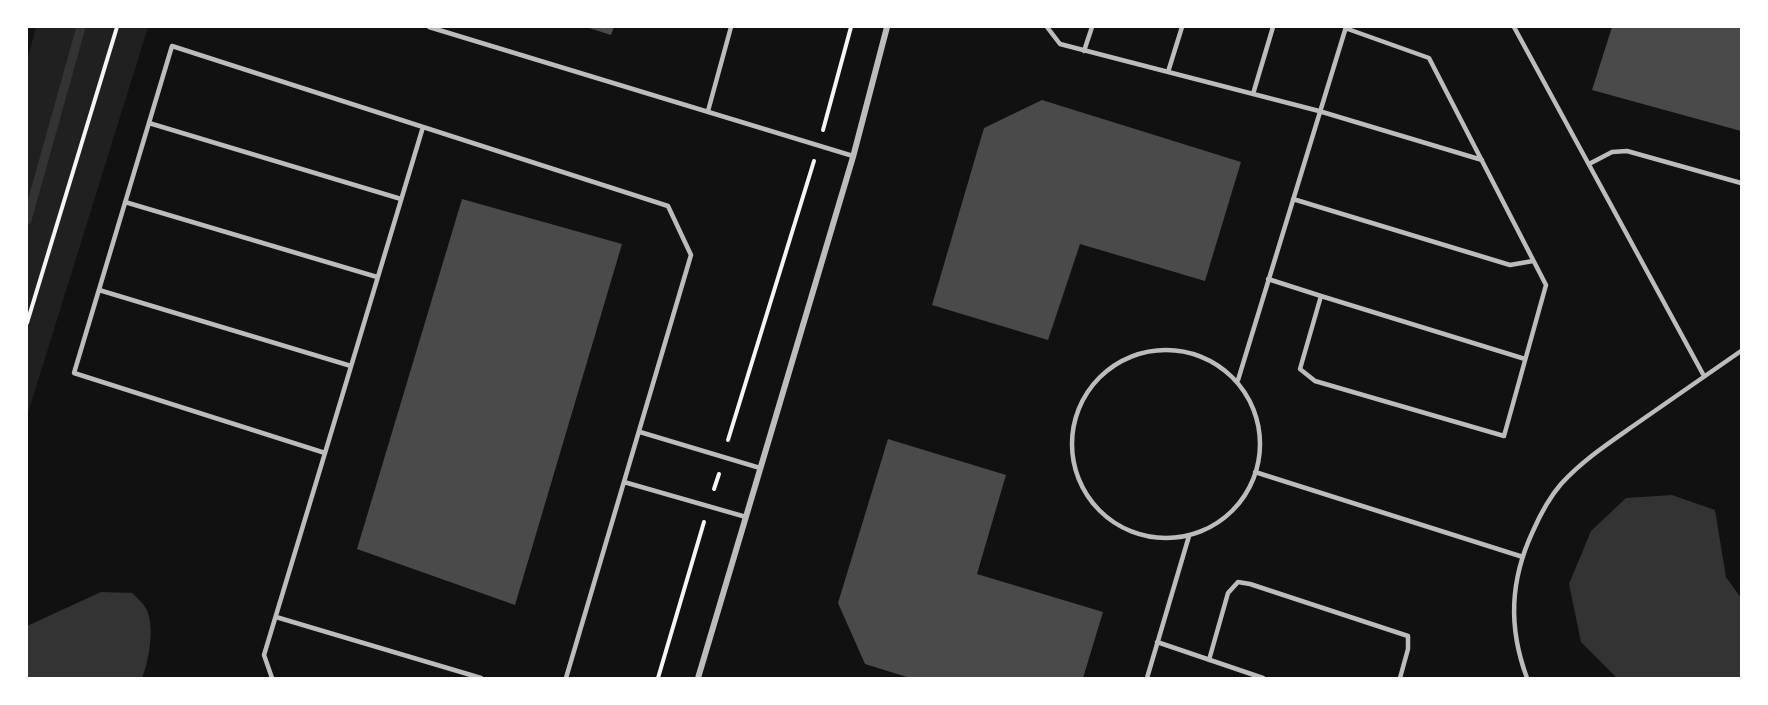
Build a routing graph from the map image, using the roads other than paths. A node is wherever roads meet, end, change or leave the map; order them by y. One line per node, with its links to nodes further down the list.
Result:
1 (429, 27): 10 (lane)
2 (731, 27): 14 (lane)
3 (887, 27): 18 (street)
4 (1047, 27): 11 (lane)
5 (1092, 27): 11 (lane)
6 (1182, 27): 12 (lane)
7 (1273, 27): 13 (lane)
8 (1346, 27): 15 (lane); 19 (lane)
9 (1514, 27): 20 (lane)
10 (447, 30): 14 (lane)
11 (1084, 51): 12 (lane)
12 (1168, 72): 13 (lane)
13 (1253, 94): 15 (lane)
14 (708, 111): 18 (lane)
15 (1319, 111): 19 (lane); 23 (lane)
16 (149, 123): 17 (lane); 22 (lane); 24 (lane)
17 (423, 127): 22 (lane); 35 (lane)
18 (853, 156): 37 (street)
19 (1482, 160): 25 (lane)
20 (1589, 164): 21 (lane); 33 (lane)
21 (1741, 183)
22 (401, 199): 26 (lane)
23 (1293, 199): 25 (lane); 27 (lane)
24 (125, 202): 26 (lane); 28 (lane)
25 (1533, 261): 31 (lane)
26 (377, 277): 32 (lane)
27 (1268, 279): 29 (lane); 34 (lane)
28 (99, 290): 32 (lane); 36 (lane)
29 (1321, 296): 31 (lane); 31 (lane)
30 (1741, 351): 33 (lane)
31 (1525, 359)
32 (351, 366): 36 (lane)
33 (1704, 376): 42 (lane)
34 (1238, 380): 38 (lane); 41 (lane)
35 (640, 432): 37 (lane); 39 (lane)
36 (325, 453): 43 (lane)
37 (760, 468): 40 (street)
38 (1255, 472): 41 (lane); 42 (lane)
39 (624, 482): 40 (lane); 48 (lane)
40 (746, 517): 49 (street)
41 (1189, 536): 44 (lane)
42 (1522, 557): 53 (lane)
43 (276, 617): 46 (lane); 47 (lane)
44 (1157, 642): 45 (lane); 50 (lane)
45 (1209, 660): 51 (lane); 52 (lane)
46 (273, 678)
47 (481, 678)
48 (566, 678)
49 (698, 678)
50 (1147, 678)
51 (1263, 678)
52 (1400, 678)
53 (1527, 678)

